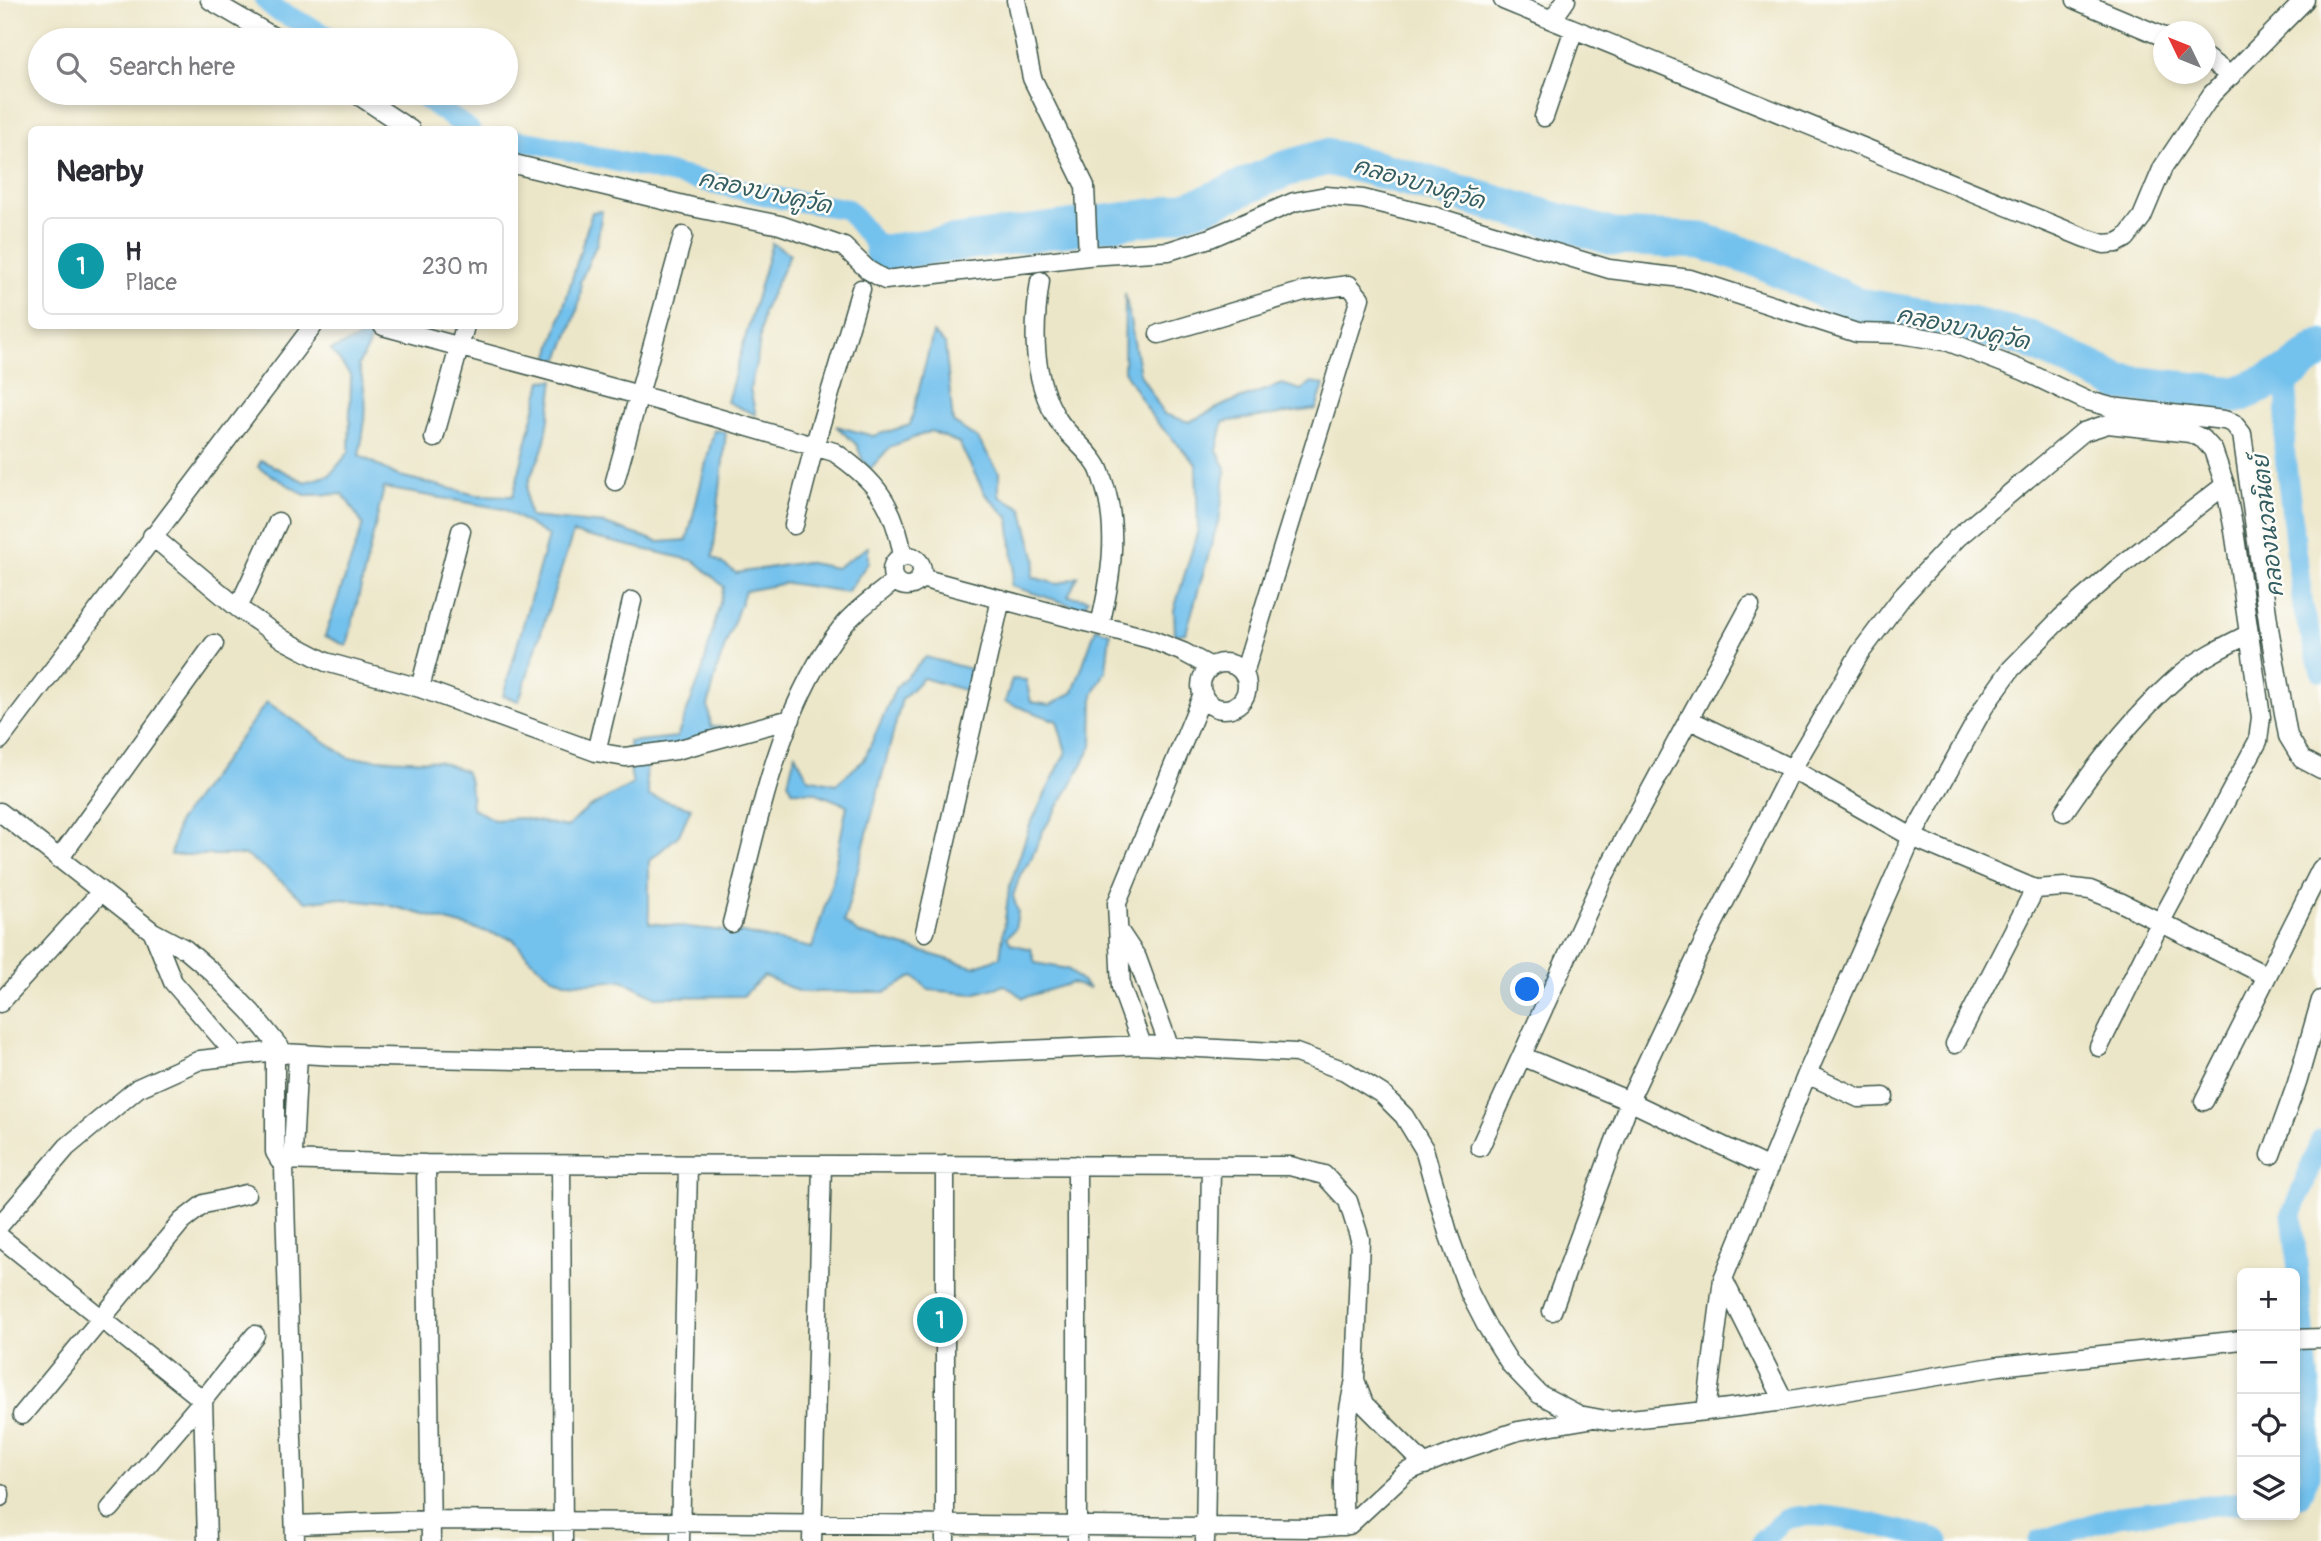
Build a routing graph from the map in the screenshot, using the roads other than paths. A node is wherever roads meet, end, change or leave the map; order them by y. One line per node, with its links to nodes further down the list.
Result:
1 (210, 0): 8 (street)
2 (1016, 0): 18 (street)
3 (1503, 0): 7 (street)
4 (1566, 0): 7 (street)
5 (2076, 0): 10 (street)
6 (2305, 0): 12 (street)
7 (1552, 20): 9 (street)
8 (258, 28)
9 (1574, 29): 12 (street); 14 (street)
10 (2153, 32)
11 (2216, 65): 12 (street)
12 (2231, 76)
13 (373, 105): 15 (street)
14 (1544, 117)
15 (405, 126)
16 (518, 165): 18 (street)
17 (684, 236): 26 (street)
18 (1088, 249): 54 (street)
19 (1040, 281): 42 (street)
20 (861, 289): 28 (street)
21 (311, 329): 34 (street)
22 (393, 329): 25 (street)
23 (464, 329): 25 (street)
24 (1159, 334): 46 (street)
25 (458, 348): 26 (street); 27 (street)
26 (639, 395): 28 (street); 29 (street)
27 (434, 438)
28 (814, 447): 32 (street); 35 (street)
29 (615, 481)
30 (2225, 485): 43 (street); 53 (street); 57 (street)
31 (278, 522): 41 (street)
32 (794, 525)
33 (461, 531): 47 (street)
34 (152, 536): 41 (street); 51 (street)
35 (903, 556): 36 (street); 37 (street)
36 (921, 578): 37 (street); 38 (street)
37 (894, 581): 49 (street)
38 (1001, 599): 42 (street); 66 (street)
39 (632, 601): 52 (street)
40 (1750, 606): 50 (street)
41 (238, 608): 47 (street)
42 (1103, 612): 45 (street)
43 (2249, 634): 55 (street); 63 (street)
44 (214, 644): 58 (street)
45 (1211, 667): 46 (street); 48 (street)
46 (1244, 673): 48 (street)
47 (420, 688): 52 (street)
48 (1203, 694): 64 (street)
49 (791, 719): 52 (street); 62 (street)
50 (1688, 719): 53 (street); 76 (street)
51 (0, 740)
52 (596, 752)
53 (1792, 769): 57 (street); 79 (street)
54 (2321, 769)
55 (2064, 812)
56 (3, 819): 58 (street)
57 (1912, 837): 60 (street); 77 (street)
58 (59, 859): 61 (street)
59 (2321, 869): 67 (street)
60 (2035, 889): 63 (street); 70 (street)
61 (101, 892): 65 (street); 69 (street)
62 (732, 923)
63 (2160, 923): 67 (street); 73 (street)
64 (1119, 931): 71 (street); 72 (street)
65 (153, 932): 74 (street); 75 (street)
66 (925, 932)
67 (2267, 976): 80 (street)
68 (2321, 1000): 84 (street)
69 (0, 1003)
70 (1955, 1044)
71 (1142, 1045): 72 (street); 74 (street)
72 (1169, 1046): 109 (street)
73 (2099, 1047)
74 (286, 1053): 75 (street); 81 (street); 82 (street)
75 (237, 1056): 95 (street)
76 (1522, 1056): 79 (street); 83 (street)
77 (1807, 1074): 78 (street); 93 (street)
78 (1884, 1097)
79 (1629, 1101): 93 (street); 98 (street)
80 (2204, 1101)
81 (274, 1122): 82 (street); 85 (street)
82 (295, 1122): 85 (street)
83 (1480, 1147)
84 (2271, 1155)
85 (284, 1163): 86 (street); 116 (street)
86 (426, 1164): 87 (street); 112 (street)
87 (561, 1165): 88 (street); 113 (street)
88 (688, 1165): 89 (street); 115 (street)
89 (822, 1165): 90 (street); 117 (street)
90 (945, 1165): 91 (street); 118 (street)
91 (1077, 1165): 92 (street); 119 (street)
92 (1211, 1166): 104 (street); 120 (street)
93 (1769, 1168): 97 (street)
94 (247, 1194): 99 (street)
95 (0, 1224)
96 (0, 1237): 99 (street)
97 (1723, 1279): 106 (street); 107 (street)
98 (1552, 1311)
99 (100, 1319): 105 (street); 108 (street)
100 (255, 1335): 105 (street)
101 (2321, 1338): 102 (street)
102 (2300, 1339)
103 (2237, 1340): 106 (street)
104 (1355, 1380): 110 (street); 114 (street)
105 (203, 1400): 111 (street); 121 (street)
106 (1784, 1401): 107 (street)
107 (1706, 1411): 109 (street)
108 (22, 1415)
109 (1595, 1418): 110 (street)
110 (1425, 1465): 114 (street)
111 (110, 1508)
112 (431, 1520): 113 (street); 116 (street); 122 (street)
113 (564, 1521): 115 (street); 123 (street)
114 (1347, 1531): 120 (street)
115 (680, 1532): 117 (street)
116 (295, 1533)
117 (812, 1533): 118 (street)
118 (945, 1533): 119 (street)
119 (1077, 1533): 120 (street)
120 (1205, 1534)
121 (207, 1541)
122 (431, 1541)
123 (563, 1541)

